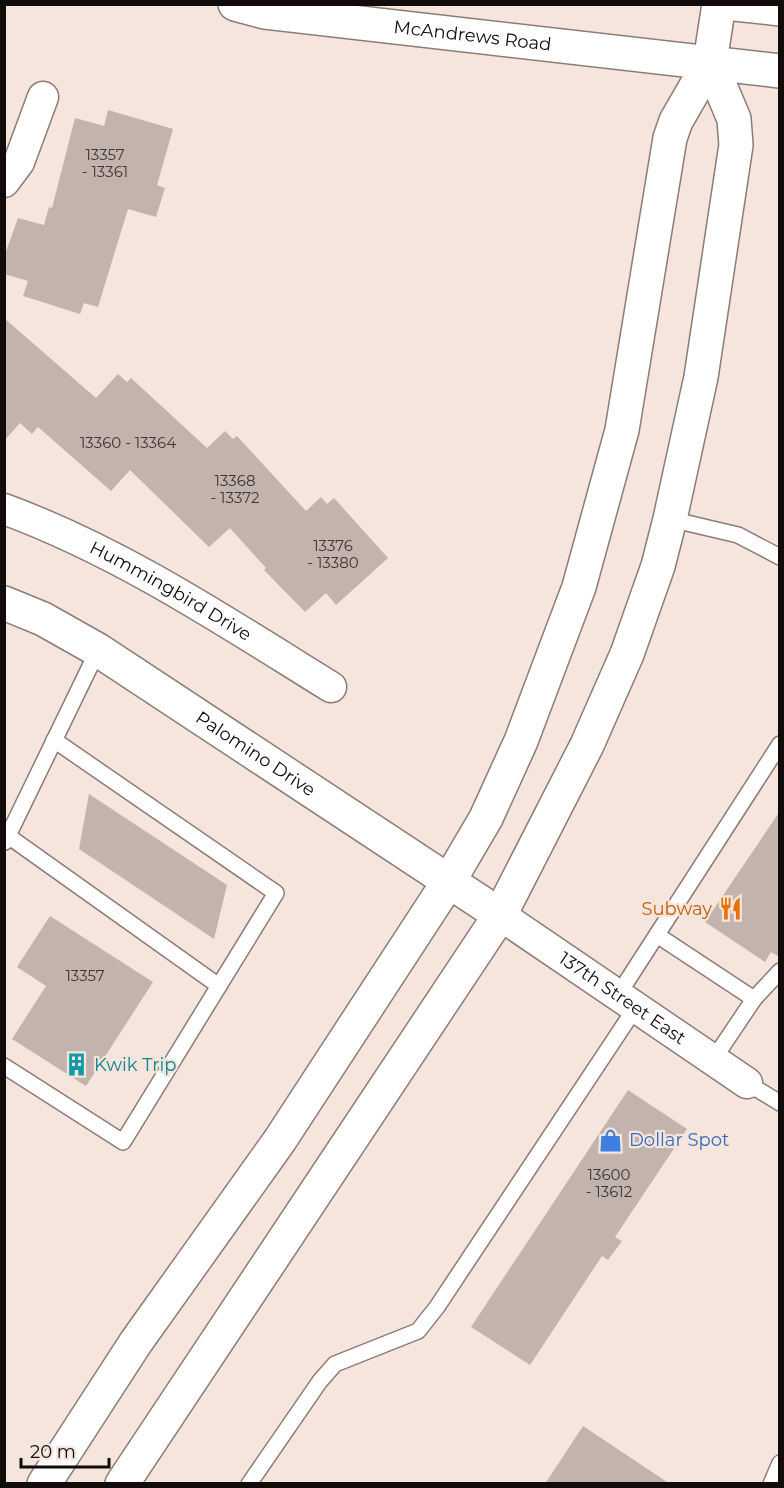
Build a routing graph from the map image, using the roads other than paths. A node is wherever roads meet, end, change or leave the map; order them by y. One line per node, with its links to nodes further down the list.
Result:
1 (235, 4): 5 (street, McAndrews Road)
2 (719, 4): 5 (street)
3 (735, 4): 4 (street)
4 (780, 9)
5 (710, 62): 6 (street, McAndrews Road); 10 (street); 18 (street)
6 (780, 71)
7 (43, 97): 8 (street)
8 (4, 182)
9 (4, 508): 14 (street, Hummingbird Drive)
10 (670, 519): 11 (lane); 19 (street)
11 (780, 557)
12 (4, 603): 13 (street, Palomino Drive)
13 (98, 650): 15 (lane); 18 (street, Palomino Drive)
14 (331, 687)
15 (54, 740): 17 (lane); 22 (lane)
16 (780, 744): 20 (lane)
17 (6, 837): 22 (lane)
18 (449, 880): 19 (street, Palomino Drive); 30 (street)
19 (500, 915): 24 (street, 137th Street East); 31 (street)
20 (657, 935): 23 (lane); 24 (lane)
21 (780, 971): 23 (lane)
22 (219, 986): 26 (lane)
23 (753, 1000): 25 (lane)
24 (627, 1001): 25 (street, 137th Street East); 32 (lane)
25 (713, 1060): 27 (street, 137th Street East)
26 (4, 1066)
27 (747, 1083): 28 (lane)
28 (780, 1103)
29 (780, 1463): 33 (lane)
30 (44, 1484)
31 (122, 1484)
32 (249, 1484)
33 (771, 1484)

